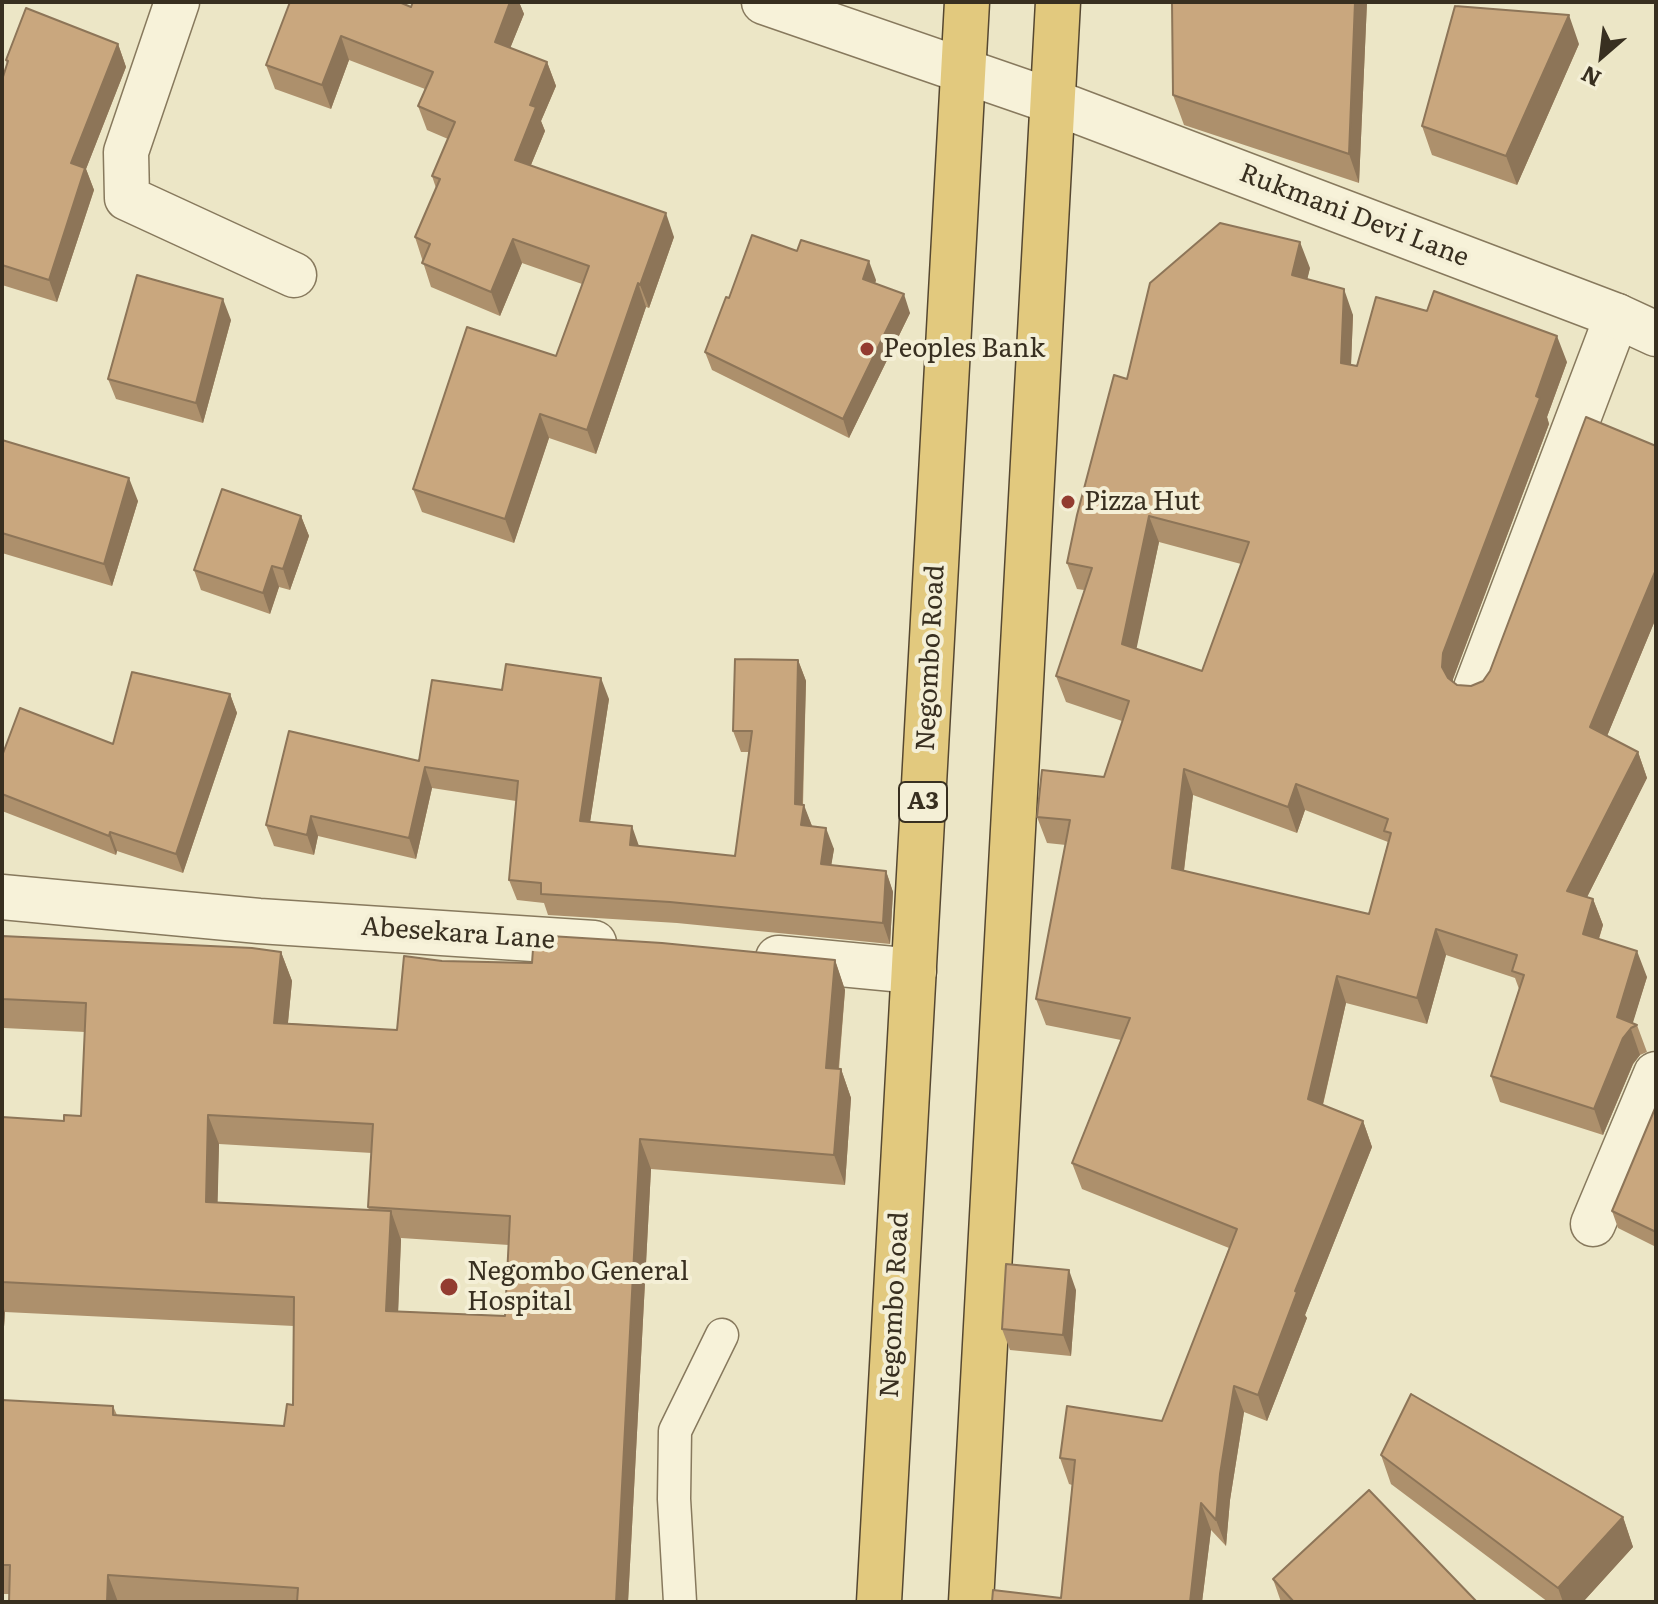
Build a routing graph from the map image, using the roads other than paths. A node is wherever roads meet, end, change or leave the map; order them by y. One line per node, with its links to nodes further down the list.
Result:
1 (177, 2): 7 (street)
2 (764, 2): 5 (street, Rukmani Devi Lane)
3 (967, 2): 5 (highway, Negombo Road / A3)
4 (1058, 2): 6 (highway)
5 (962, 71): 6 (street, Rukmani Devi Lane); 13 (highway, Negombo Road / A3)
6 (1051, 101): 8 (street, Rukmani Devi Lane); 19 (highway)
7 (294, 275)
8 (1637, 325): 9 (street)
9 (1476, 688)
10 (2, 897): 11 (street, Abesekara Lane)
11 (629, 945)
12 (735, 954): 13 (street)
13 (914, 971): 18 (highway, Negombo Road / A3)
14 (1656, 1074): 15 (street)
15 (1593, 1224)
16 (722, 1335): 17 (lane)
17 (680, 1602)
18 (879, 1602)
19 (971, 1602)

